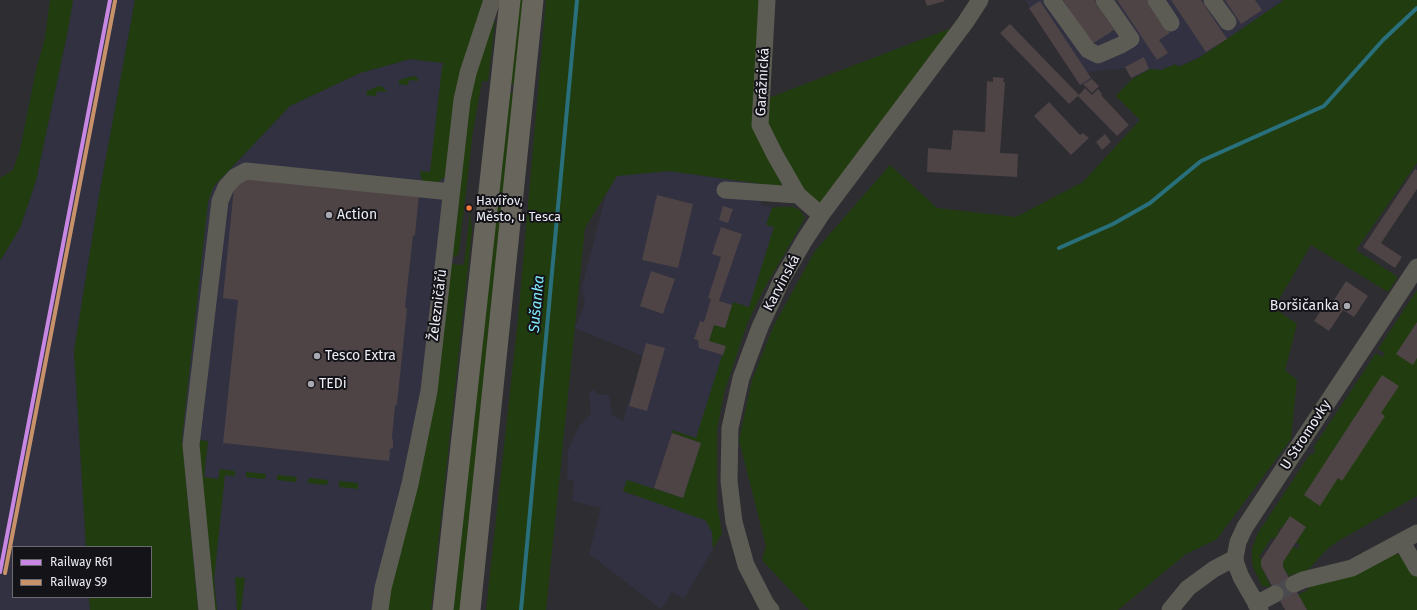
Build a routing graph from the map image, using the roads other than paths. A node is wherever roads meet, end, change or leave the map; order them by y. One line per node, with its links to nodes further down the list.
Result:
1 (492, 0): 13 (street, Železničářů)
2 (510, 0): 27 (main road)
3 (533, 0): 28 (main road)
4 (767, 0): 14 (street, Garážnická)
5 (980, 0): 15 (street, Karvinská)
6 (1052, 0): 7 (street)
7 (1104, 0)
8 (1156, 0): 11 (street)
9 (1212, 0): 10 (street)
10 (1228, 22)
11 (1171, 23)
12 (725, 190): 14 (street)
13 (451, 192): 25 (street); 26 (street, Železničářů)
14 (798, 195): 15 (street, Garážnická)
15 (821, 216): 24 (street, Karvinská)
16 (1415, 274): 19 (street, U Stromovky)
17 (1417, 533): 18 (street)
18 (1402, 542): 20 (street); 21 (street)
19 (1235, 558): 23 (street); 29 (street)
20 (1417, 568)
21 (1294, 584)
22 (1275, 594): 23 (street)
23 (1258, 607)
24 (768, 609)
25 (207, 610)
26 (380, 610)
27 (443, 610)
28 (470, 610)
29 (1170, 610)

